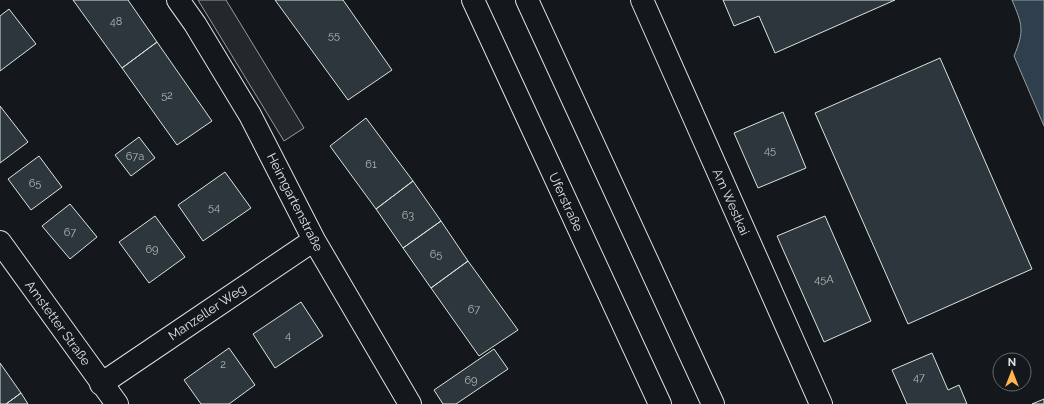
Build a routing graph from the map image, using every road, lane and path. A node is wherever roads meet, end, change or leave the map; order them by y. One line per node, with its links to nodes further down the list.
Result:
1 (178, 0): 5 (main road, Heimgartenstraße)
2 (473, 0): 10 (main road, Uferstraße)
3 (527, 0): 11 (main road)
4 (642, 0): 12 (main road, Am Westkai)
5 (314, 240): 7 (main road, Manzeller Weg); 9 (main road, Heimgartenstraße)
6 (0, 242): 7 (main road, Amstetter Straße)
7 (101, 384): 8 (main road, Amstetter Straße)
8 (116, 404)
9 (410, 404)
10 (660, 404)
11 (713, 404)
12 (821, 404)

